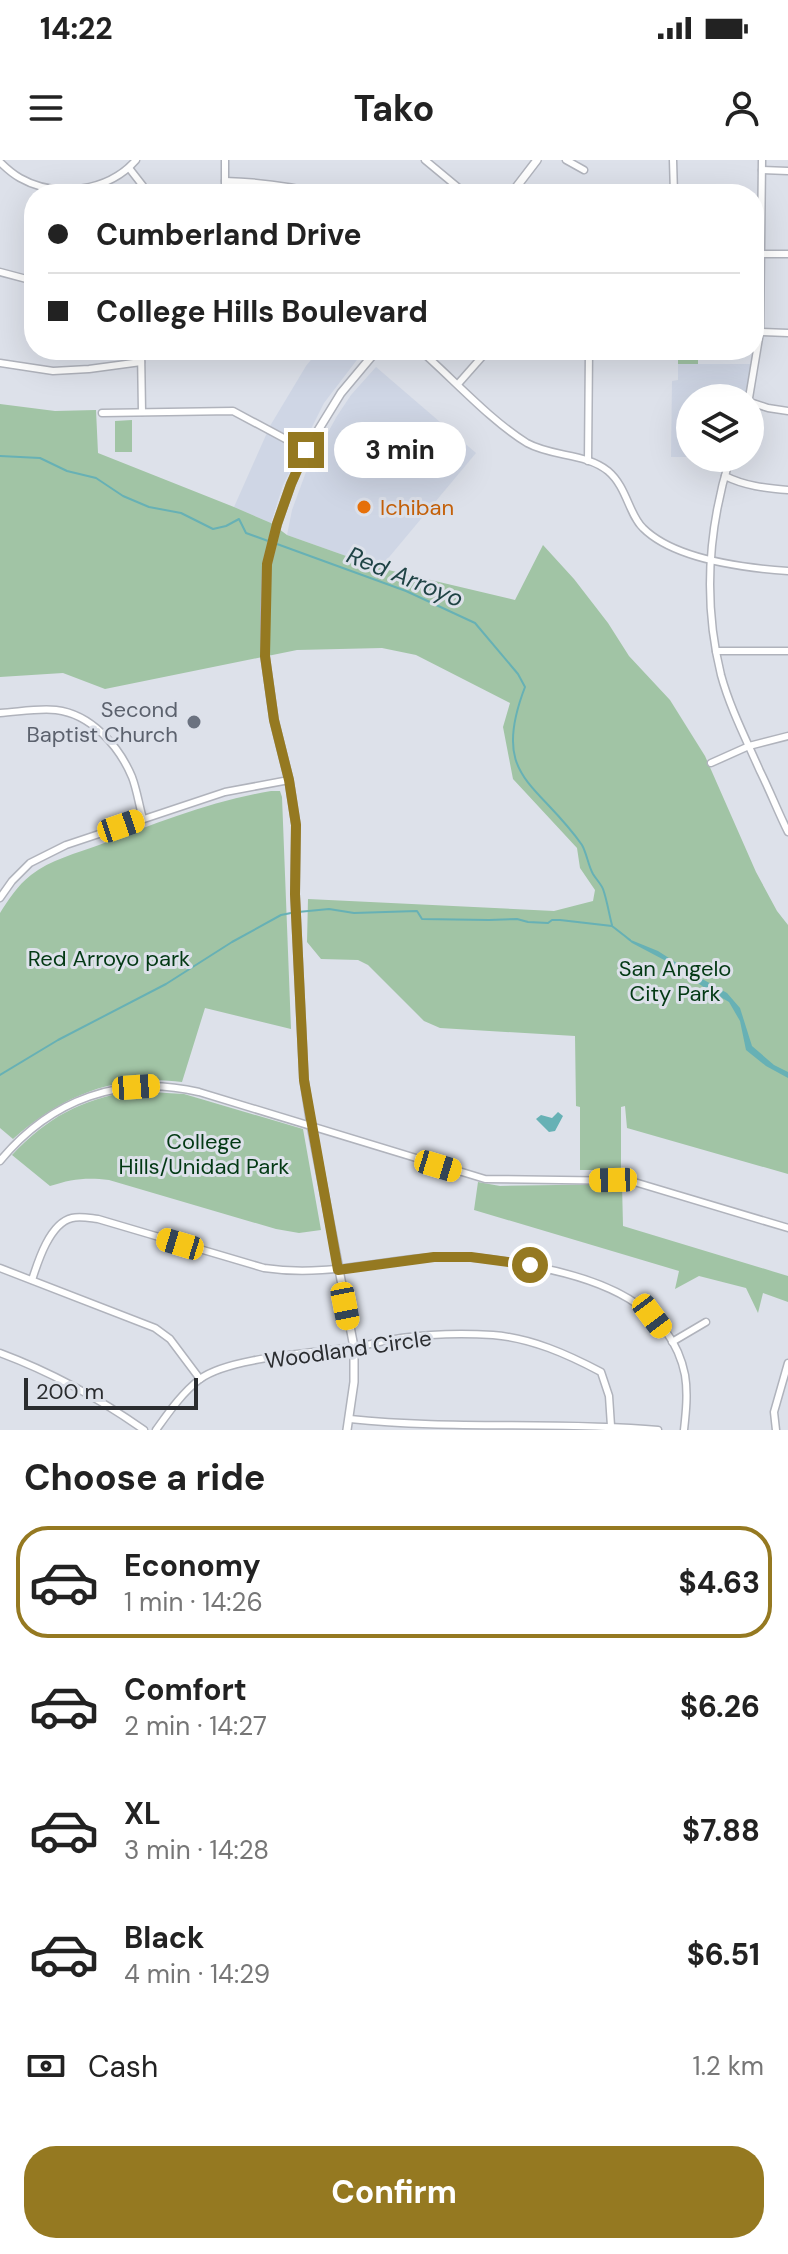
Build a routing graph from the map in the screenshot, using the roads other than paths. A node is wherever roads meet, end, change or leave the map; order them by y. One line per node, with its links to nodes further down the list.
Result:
1 (136, 160): 9 (street)
2 (225, 160): 13 (street)
3 (425, 160): 18 (street)
4 (537, 160): 19 (street)
5 (566, 160): 10 (street)
6 (673, 160): 20 (street)
7 (762, 160): 11 (street)
8 (0, 162): 14 (street)
9 (129, 168): 15 (street); 16 (street)
10 (584, 170)
11 (762, 170): 12 (street); 21 (street)
12 (788, 171)
13 (225, 181): 17 (street)
14 (35, 184)
15 (104, 184)
16 (141, 184)
17 (276, 184)
18 (454, 184)
19 (519, 184)
20 (674, 184)
21 (761, 184)
22 (764, 254): 23 (street)
23 (788, 254)
24 (0, 272): 25 (street)
25 (24, 278)
26 (764, 332): 27 (street)
27 (788, 333)
28 (369, 360): 41 (street)
29 (431, 360): 35 (street)
30 (479, 360): 35 (street)
31 (589, 360): 42 (street)
32 (756, 360): 36 (street)
33 (141, 362): 34 (street); 39 (street)
34 (0, 363)
35 (458, 384): 42 (street)
36 (753, 384)
37 (764, 406): 38 (street)
38 (788, 411)
39 (142, 412): 40 (street); 41 (street)
40 (102, 413)
41 (306, 450): 54 (street)
42 (588, 461): 46 (street)
43 (726, 472): 44 (street)
44 (725, 476): 45 (street); 46 (street)
45 (788, 490)
46 (710, 559): 47 (street); 48 (street)
47 (788, 571)
48 (716, 651): 49 (street); 52 (street)
49 (788, 651)
50 (0, 713): 55 (street)
51 (788, 736): 52 (street)
52 (749, 746): 53 (street); 56 (street)
53 (711, 763)
54 (289, 780): 55 (street); 58 (street)
55 (143, 819): 57 (street)
56 (788, 832)
57 (0, 898)
58 (311, 1125): 59 (street); 60 (street); 62 (street)
59 (0, 1161)
60 (788, 1228)
61 (0, 1268): 63 (street)
62 (338, 1270): 63 (street); 65 (street); 66 (street)
63 (32, 1280): 69 (street)
64 (706, 1322): 65 (street)
65 (672, 1342): 76 (street)
66 (354, 1347): 69 (street, Woodland Circle); 70 (street); 71 (street, Woodland Circle)
67 (0, 1353): 72 (street)
68 (788, 1363): 77 (street)
69 (200, 1379): 73 (street, Woodland Circle)
70 (350, 1419): 71 (street); 74 (street)
71 (611, 1426): 75 (street)
72 (144, 1430)
73 (156, 1430)
74 (347, 1430)
75 (658, 1430)
76 (684, 1430)
77 (776, 1430)

